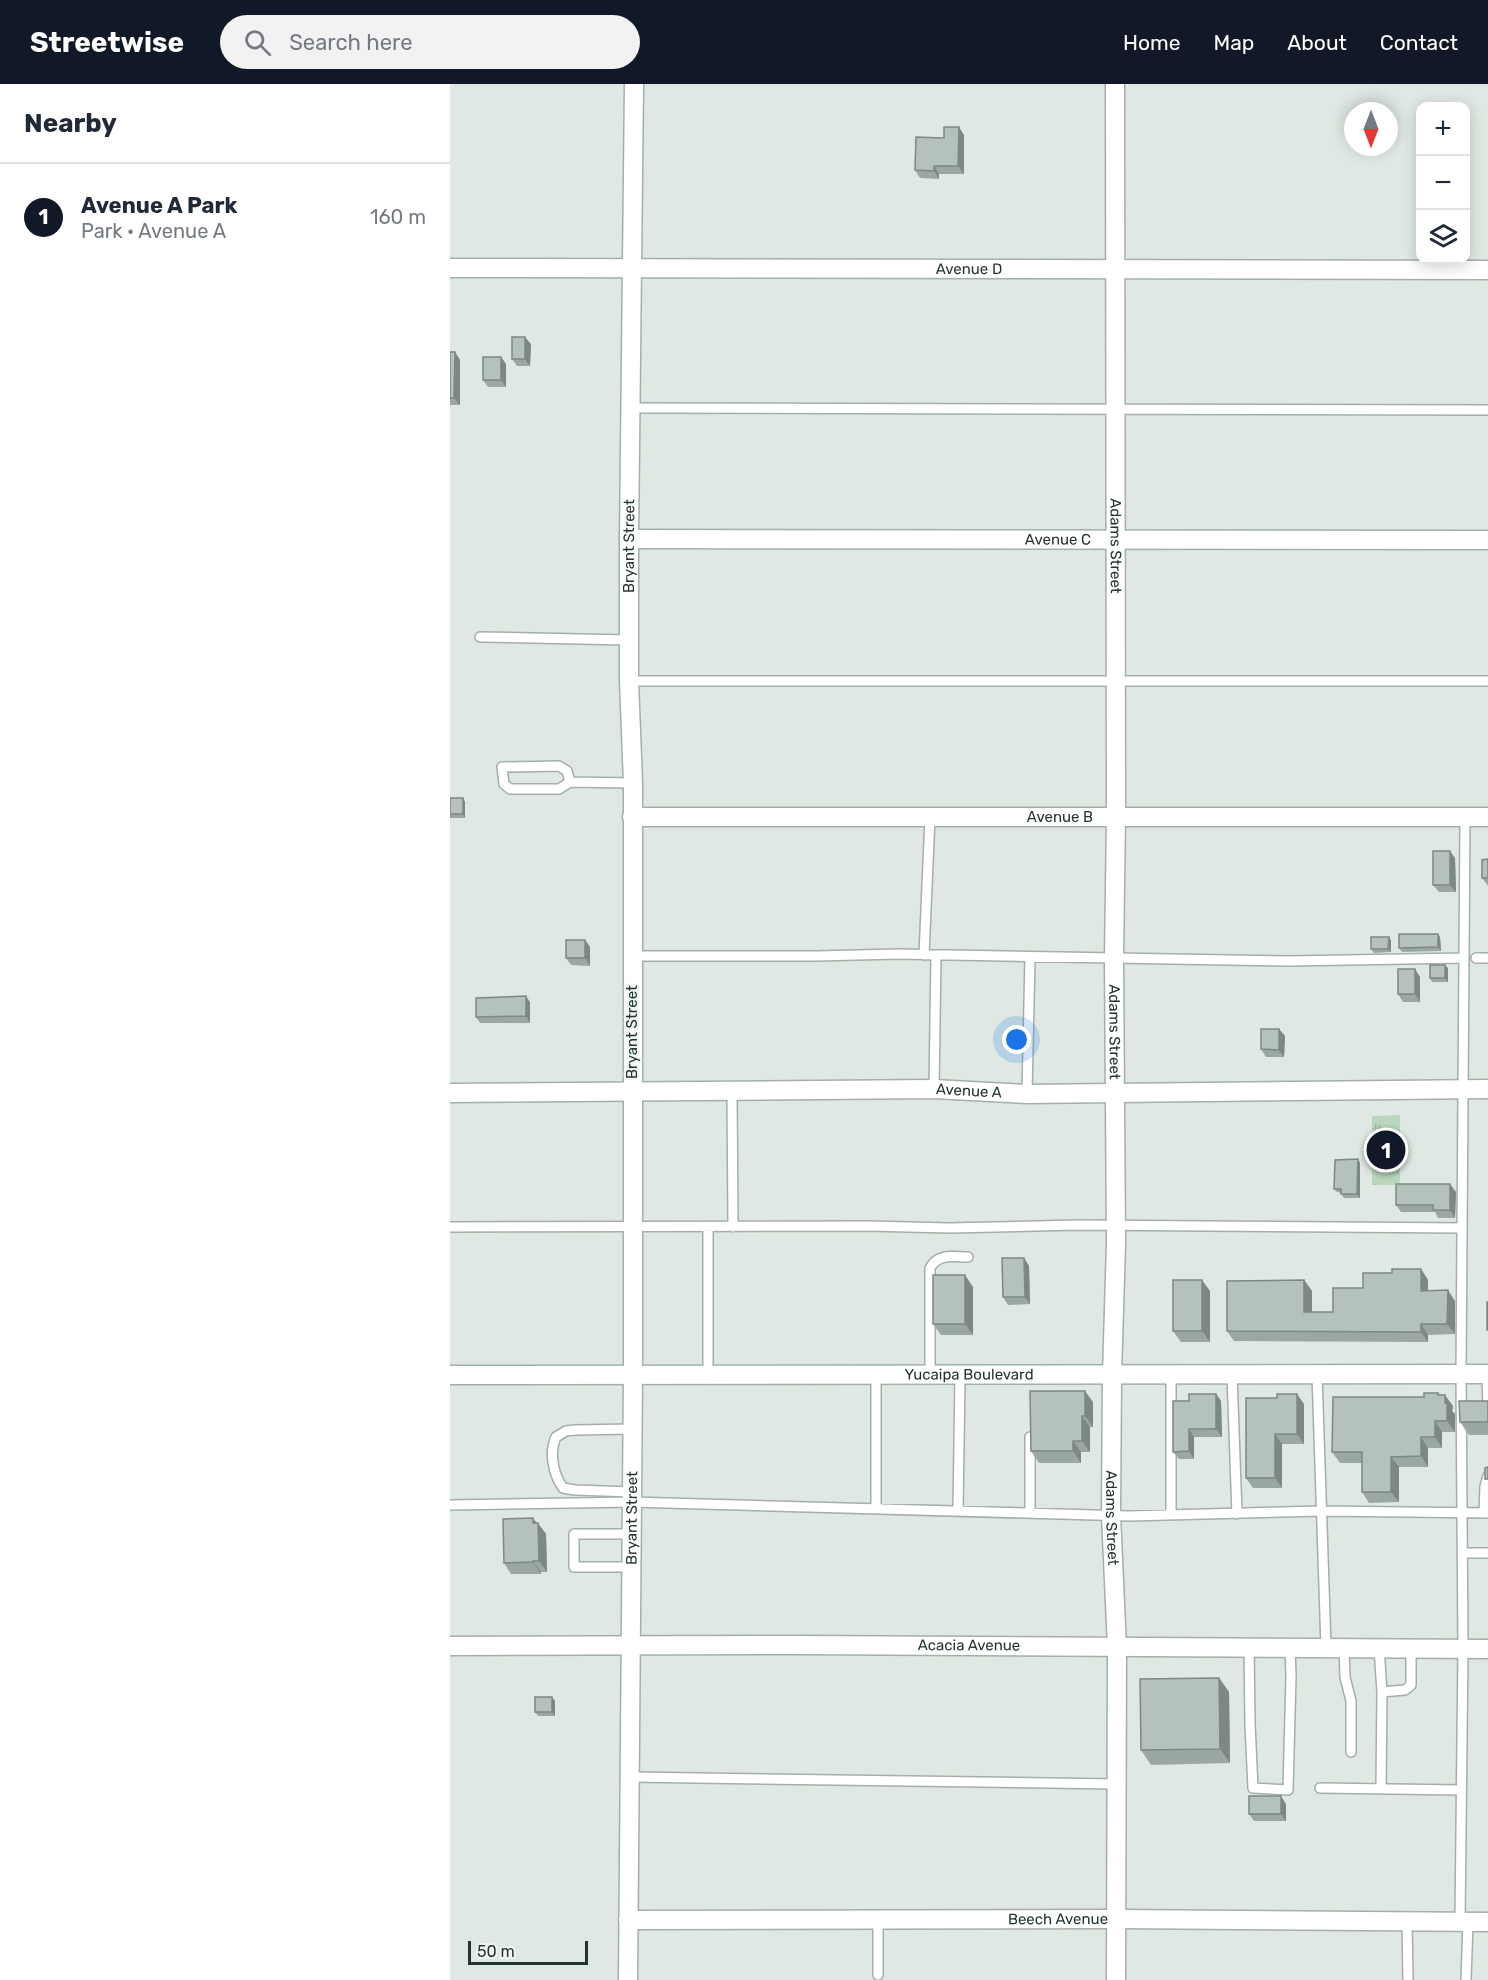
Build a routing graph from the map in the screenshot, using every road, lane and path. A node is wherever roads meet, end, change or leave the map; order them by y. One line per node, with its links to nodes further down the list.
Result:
1 (634, 84): 4 (street, Bryant Street)
2 (1115, 84): 5 (street, Adams Street)
3 (450, 268): 4 (street, Avenue D)
4 (633, 268): 5 (street, Avenue D); 7 (street, Bryant Street)
5 (1116, 268): 6 (street, Avenue D); 8 (street, Adams Street)
6 (1488, 270)
7 (631, 408): 8 (lane); 10 (street, Bryant Street)
8 (1115, 409): 9 (lane); 11 (street, Adams Street)
9 (1488, 410)
10 (629, 539): 11 (street, Avenue C); 14 (street, Bryant Street)
11 (1115, 539): 12 (street, Avenue C); 17 (street, Adams Street)
12 (1488, 540)
13 (480, 637): 14 (lane)
14 (629, 640): 15 (street, Bryant Street)
15 (629, 681): 17 (lane); 19 (street, Bryant Street)
16 (1488, 681): 17 (lane)
17 (1115, 682): 22 (street, Adams Street)
18 (570, 782): 18 (lane); 19 (lane)
19 (633, 783): 20 (street, Bryant Street)
20 (632, 817): 21 (street, Avenue B); 27 (street, Bryant Street)
21 (930, 817): 22 (street, Avenue B); 25 (lane)
22 (1116, 817): 23 (street, Avenue B); 31 (street, Adams Street)
23 (1465, 817): 24 (street, Avenue B); 32 (lane)
24 (1488, 817)
25 (924, 955): 26 (lane); 27 (lane)
26 (936, 955): 28 (lane); 33 (lane)
27 (632, 956): 36 (street, Bryant Street)
28 (1030, 957): 31 (lane); 40 (lane)
29 (1476, 957): 30 (lane)
30 (1488, 957)
31 (1114, 958): 32 (lane); 38 (street, Adams Street)
32 (1463, 958): 34 (lane)
33 (934, 1089): 37 (street, Avenue A); 40 (street, Avenue A)
34 (1464, 1089): 35 (street, Avenue A); 38 (street, Avenue A); 46 (lane)
35 (1488, 1089)
36 (632, 1091): 37 (street, Avenue A); 39 (street, Avenue A); 45 (street, Bryant Street)
37 (732, 1091): 44 (lane)
38 (1115, 1092): 40 (street, Avenue A); 41 (street, Adams Street)
39 (450, 1093)
40 (1027, 1094)
41 (1116, 1226): 44 (lane); 46 (lane); 53 (street, Adams Street)
42 (450, 1227): 45 (lane)
43 (708, 1227): 44 (lane); 45 (lane); 57 (lane)
44 (733, 1227)
45 (631, 1228): 51 (street, Bryant Street)
46 (1462, 1228): 56 (lane)
47 (968, 1257): 58 (lane)
48 (1317, 1374): 55 (street, Yucaipa Boulevard); 56 (street, Yucaipa Boulevard); 68 (lane)
49 (1488, 1374): 56 (street, Yucaipa Boulevard); 60 (lane)
50 (450, 1375): 51 (street, Yucaipa Boulevard)
51 (633, 1375): 57 (street, Yucaipa Boulevard); 61 (street, Bryant Street)
52 (876, 1375): 57 (street, Yucaipa Boulevard); 58 (street, Yucaipa Boulevard); 66 (lane)
53 (1112, 1375): 54 (street, Yucaipa Boulevard); 59 (street, Yucaipa Boulevard); 73 (street, Adams Street)
54 (1171, 1375): 55 (street, Yucaipa Boulevard); 74 (lane)
55 (1232, 1375): 71 (lane)
56 (1461, 1375): 72 (lane)
57 (708, 1376)
58 (930, 1376): 59 (street, Yucaipa Boulevard)
59 (960, 1376): 67 (lane)
60 (1488, 1407)
61 (632, 1430): 64 (street, Bryant Street); 64 (lane)
62 (1030, 1437): 69 (lane)
63 (1488, 1476): 70 (lane)
64 (632, 1497): 65 (lane); 66 (lane); 75 (street, Bryant Street)
65 (450, 1505)
66 (876, 1509): 67 (lane)
67 (958, 1511): 69 (lane)
68 (1322, 1511): 71 (lane); 72 (lane); 84 (lane)
69 (1030, 1513): 73 (lane)
70 (1486, 1513): 72 (lane)
71 (1237, 1514): 74 (lane)
72 (1463, 1514): 76 (lane)
73 (1111, 1515): 74 (lane); 82 (street, Adams Street)
74 (1171, 1515)
75 (631, 1534): 78 (street, Bryant Street); 78 (lane)
76 (1462, 1553): 77 (lane); 87 (lane)
77 (1488, 1553)
78 (631, 1567): 79 (street, Bryant Street)
79 (631, 1645): 80 (street, Acacia Avenue); 82 (street, Acacia Avenue); 91 (street, Bryant Street)
80 (450, 1646)
81 (1249, 1646): 82 (street, Acacia Avenue); 83 (street, Acacia Avenue); 83 (lane)
82 (1117, 1647): 92 (street, Adams Street)
83 (1290, 1647): 84 (street, Acacia Avenue)
84 (1335, 1647): 85 (street, Acacia Avenue); 90 (lane)
85 (1379, 1648): 86 (street, Acacia Avenue); 89 (lane)
86 (1412, 1648): 87 (street, Acacia Avenue); 89 (lane)
87 (1463, 1648): 88 (street, Acacia Avenue); 95 (lane)
88 (1488, 1649)
89 (1382, 1692): 94 (lane)
90 (1351, 1752)
91 (630, 1777): 92 (lane); 97 (street, Bryant Street)
92 (1116, 1784): 96 (street, Adams Street)
93 (1320, 1788): 94 (lane)
94 (1380, 1789): 95 (lane)
95 (1461, 1790): 100 (lane)
96 (1116, 1919): 98 (street, Beech Avenue); 99 (street, Beech Avenue); 104 (street, Adams Street)
97 (628, 1920): 99 (street, Beech Avenue); 103 (street, Bryant Street)
98 (1407, 1920): 100 (street, Beech Avenue); 105 (lane)
99 (878, 1921): 102 (lane)
100 (1464, 1922): 101 (street, Beech Avenue); 106 (lane)
101 (1488, 1922)
102 (878, 1975)
103 (628, 1980)
104 (1116, 1980)
105 (1408, 1980)
106 (1466, 1980)

